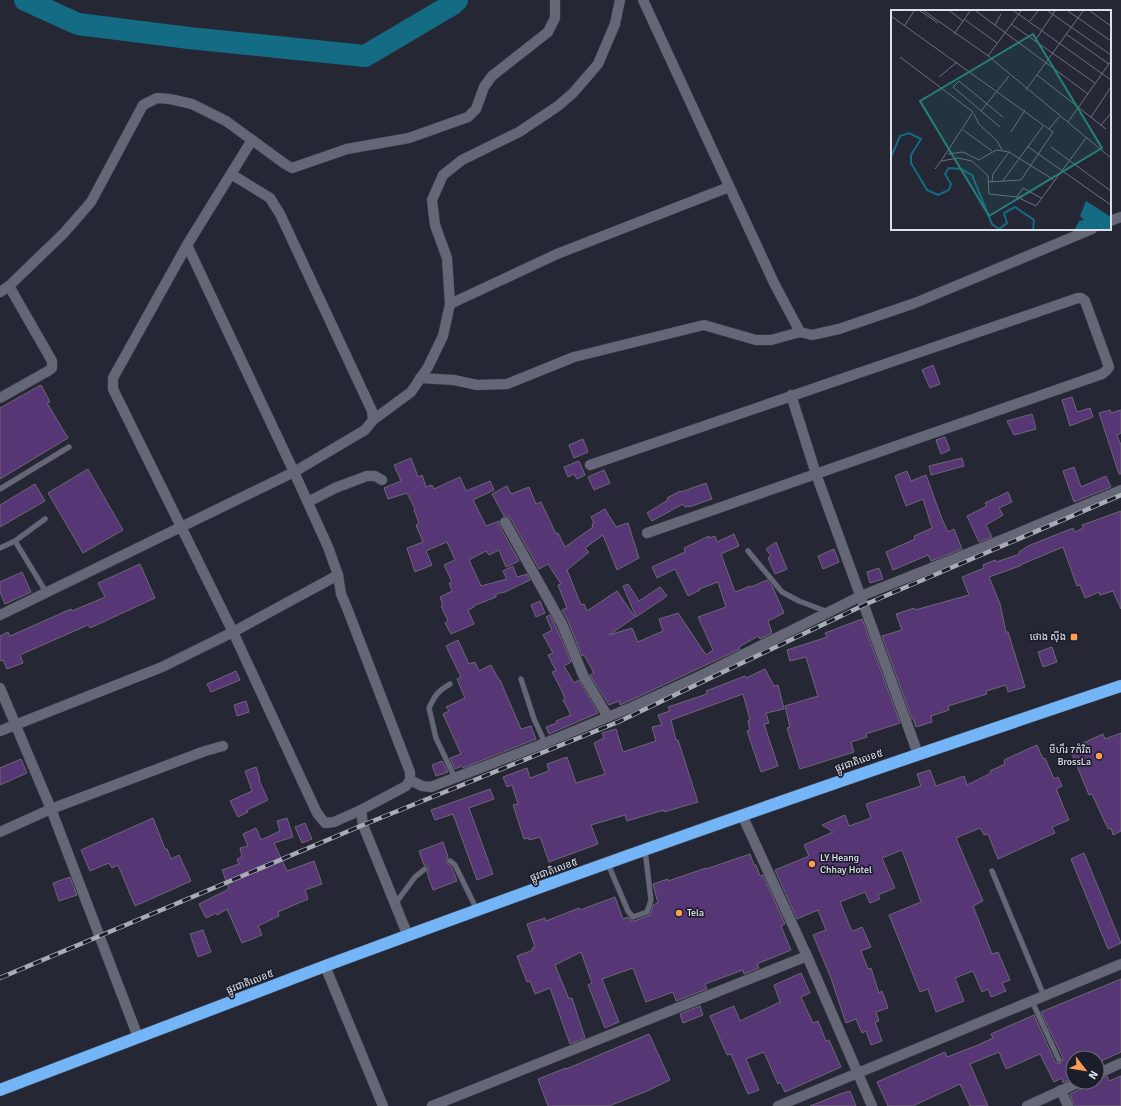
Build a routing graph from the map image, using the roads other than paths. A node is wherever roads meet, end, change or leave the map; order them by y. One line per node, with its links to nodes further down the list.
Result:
1 (554, 0): 4 (street)
2 (620, 0): 12 (street)
3 (643, 0): 6 (street)
4 (252, 140): 5 (street); 11 (street)
5 (231, 174): 10 (street); 17 (street)
6 (729, 187): 12 (street); 13 (street)
7 (1121, 217): 8 (street)
8 (1111, 221)
9 (1090, 230): 13 (street)
10 (187, 245): 20 (street); 28 (street)
11 (4, 289): 16 (street)
12 (450, 304): 14 (street)
13 (800, 332): 14 (street)
14 (420, 378): 17 (street)
15 (791, 396): 19 (street); 21 (street); 21 (street)
16 (0, 398)
17 (373, 420): 20 (street)
18 (69, 447): 23 (lane)
19 (590, 465)
20 (294, 472): 25 (street); 28 (street)
21 (816, 474): 29 (street); 35 (street)
22 (382, 480): 25 (street)
23 (0, 489)
24 (1121, 490): 35 (street)
25 (308, 502): 33 (street)
26 (45, 519): 30 (lane)
27 (505, 522): 43 (street)
28 (180, 527): 34 (street); 38 (street)
29 (647, 533)
30 (15, 541): 31 (lane); 34 (lane)
31 (0, 548)
32 (748, 551): 36 (lane)
33 (338, 576): 38 (street); 50 (street)
34 (46, 592): 37 (street)
35 (861, 596): 36 (street); 48 (street)
36 (828, 612): 43 (street)
37 (0, 615)
38 (232, 632): 44 (street); 52 (street)
39 (521, 679): 46 (lane)
40 (450, 684): 49 (lane)
41 (1121, 686): 48 (highway, ផ្លូវជាតិលេខ៥)
42 (0, 688): 44 (street)
43 (608, 717): 46 (street)
44 (16, 724): 45 (street); 51 (street)
45 (0, 731)
46 (545, 743): 49 (street)
47 (223, 746): 51 (street)
48 (918, 754): 53 (highway, ផ្លូវជាតិលេខ៥)
49 (455, 778): 50 (street)
50 (410, 780): 52 (street)
51 (51, 809): 54 (street); 68 (street)
52 (361, 810): 60 (street)
53 (742, 815): 55 (highway, ផ្លូវជាតិលេខ៥); 63 (street)
54 (0, 832)
55 (646, 850): 57 (highway, ផ្លូវជាតិលេខ៥); 57 (lane)
56 (450, 861): 61 (lane)
57 (608, 864): 61 (highway, ផ្លូវជាតិលេខ៥)
58 (425, 869): 60 (lane)
59 (992, 871): 66 (lane)
60 (395, 904): 62 (street)
61 (477, 911): 62 (highway, ផ្លូវជាតិលេខ៥)
62 (408, 936): 65 (highway, ផ្លូវជាតិលេខ៥)
63 (807, 956): 72 (street); 77 (street)
64 (1121, 964): 66 (street)
65 (325, 966): 68 (highway, ផ្លូវជាតិលេខ៥); 76 (street)
66 (1044, 996): 67 (street)
67 (1032, 1001): 69 (lane); 72 (street)
68 (138, 1037): 74 (highway, ផ្លូវជាតិលេខ៥)
69 (1059, 1060)
70 (1121, 1063): 71 (street)
71 (1105, 1070)
72 (857, 1073): 78 (street); 79 (street)
73 (1065, 1088): 75 (street)
74 (0, 1090)
75 (1061, 1090): 80 (street); 81 (street)
76 (383, 1106)
77 (432, 1106)
78 (778, 1106)
79 (872, 1106)
80 (1027, 1106)
81 (1068, 1106)

